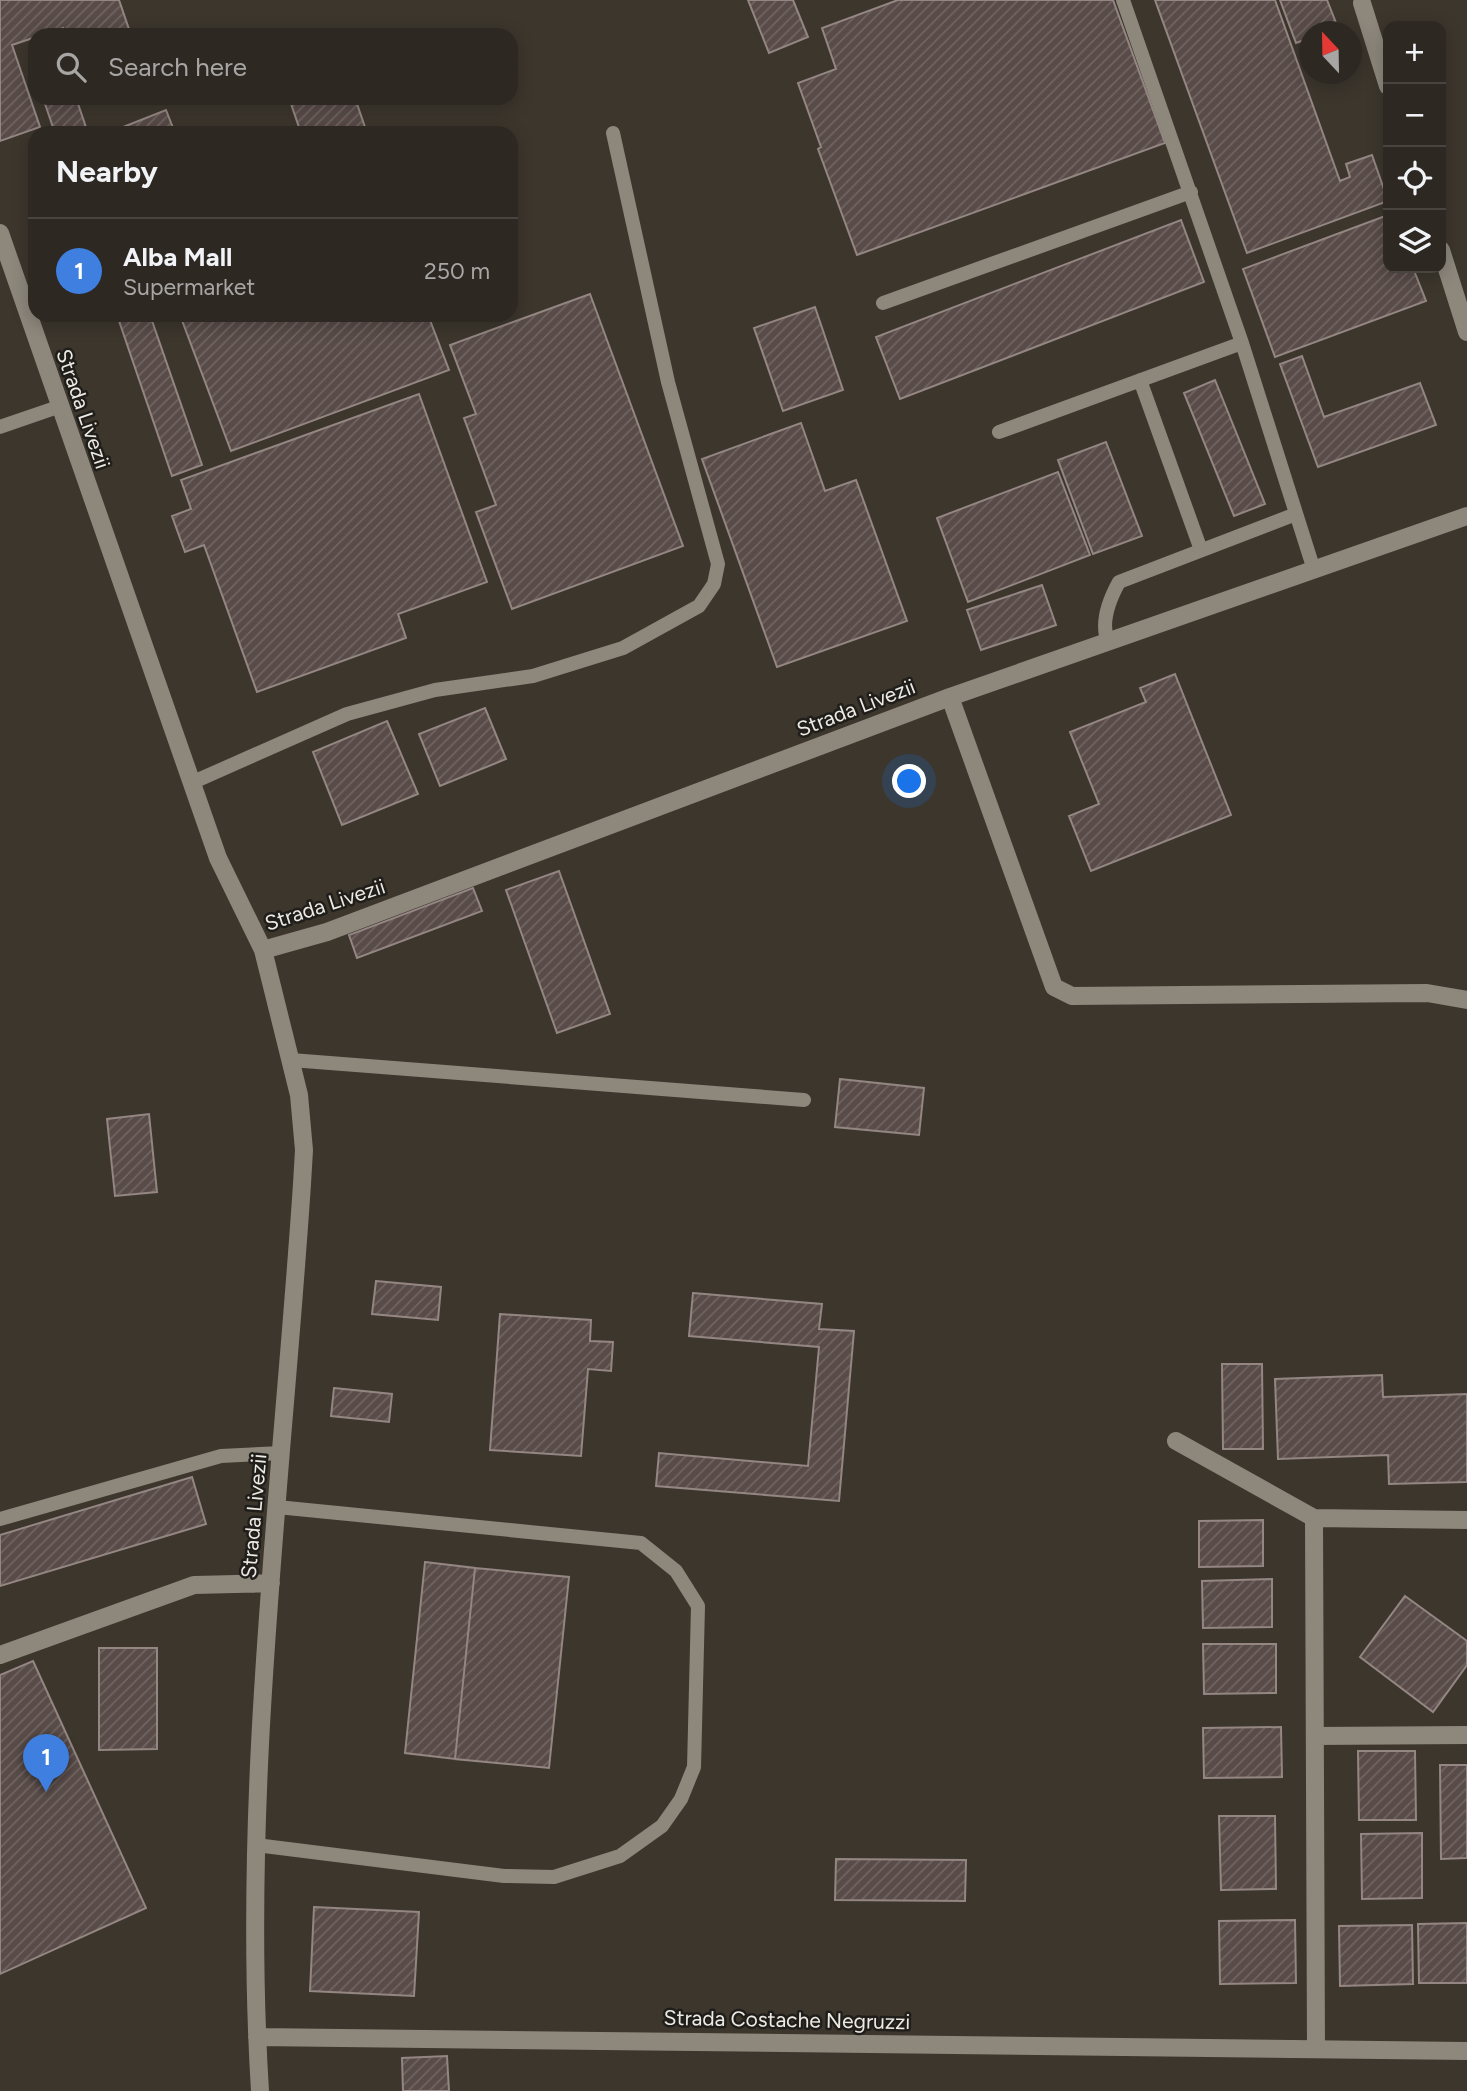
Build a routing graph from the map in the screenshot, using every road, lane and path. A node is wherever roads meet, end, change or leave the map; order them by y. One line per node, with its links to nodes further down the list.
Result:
1 (1123, 0): 5 (lane)
2 (1362, 3): 3 (street)
3 (1387, 84)
4 (613, 133): 23 (lane)
5 (1191, 192): 8 (lane); 12 (lane)
6 (0, 233): 9 (street, Strada Livezii)
7 (1446, 266): 11 (street)
8 (883, 303)
9 (28, 317)
10 (30, 322): 14 (street, Strada Livezii)
11 (1467, 332)
12 (1242, 343): 13 (lane); 17 (lane)
13 (1140, 380): 16 (lane); 19 (lane)
14 (58, 407): 15 (lane); 23 (street, Strada Livezii)
15 (0, 427)
16 (999, 432)
17 (1296, 514): 19 (lane); 20 (lane)
18 (1467, 516): 20 (street, Strada Livezii)
19 (1201, 550): 21 (lane)
20 (1314, 570): 21 (street, Strada Livezii)
21 (1108, 642): 22 (street, Strada Livezii)
22 (950, 697): 24 (street, Strada Livezii); 25 (street)
23 (191, 783): 24 (street, Strada Livezii)
24 (263, 950): 26 (street, Strada Livezii)
25 (1467, 1000)
26 (290, 1060): 27 (lane); 29 (street, Strada Livezii)
27 (804, 1100)
28 (1176, 1441): 31 (street)
29 (282, 1453): 30 (street, Strada Livezii); 32 (lane)
30 (277, 1507): 34 (street, Strada Livezii); 38 (lane)
31 (1314, 1518): 33 (street); 37 (street)
32 (0, 1519)
33 (1467, 1521)
34 (271, 1583): 35 (street); 38 (street, Strada Livezii)
35 (0, 1655)
36 (1467, 1735): 37 (street)
37 (1315, 1736): 40 (street)
38 (256, 1845): 39 (street, Strada Livezii)
39 (257, 2037): 40 (street, Strada Costache Negruzzi); 42 (street, Strada Livezii)
40 (1316, 2049): 41 (street, Strada Costache Negruzzi)
41 (1467, 2050)
42 (260, 2091)

